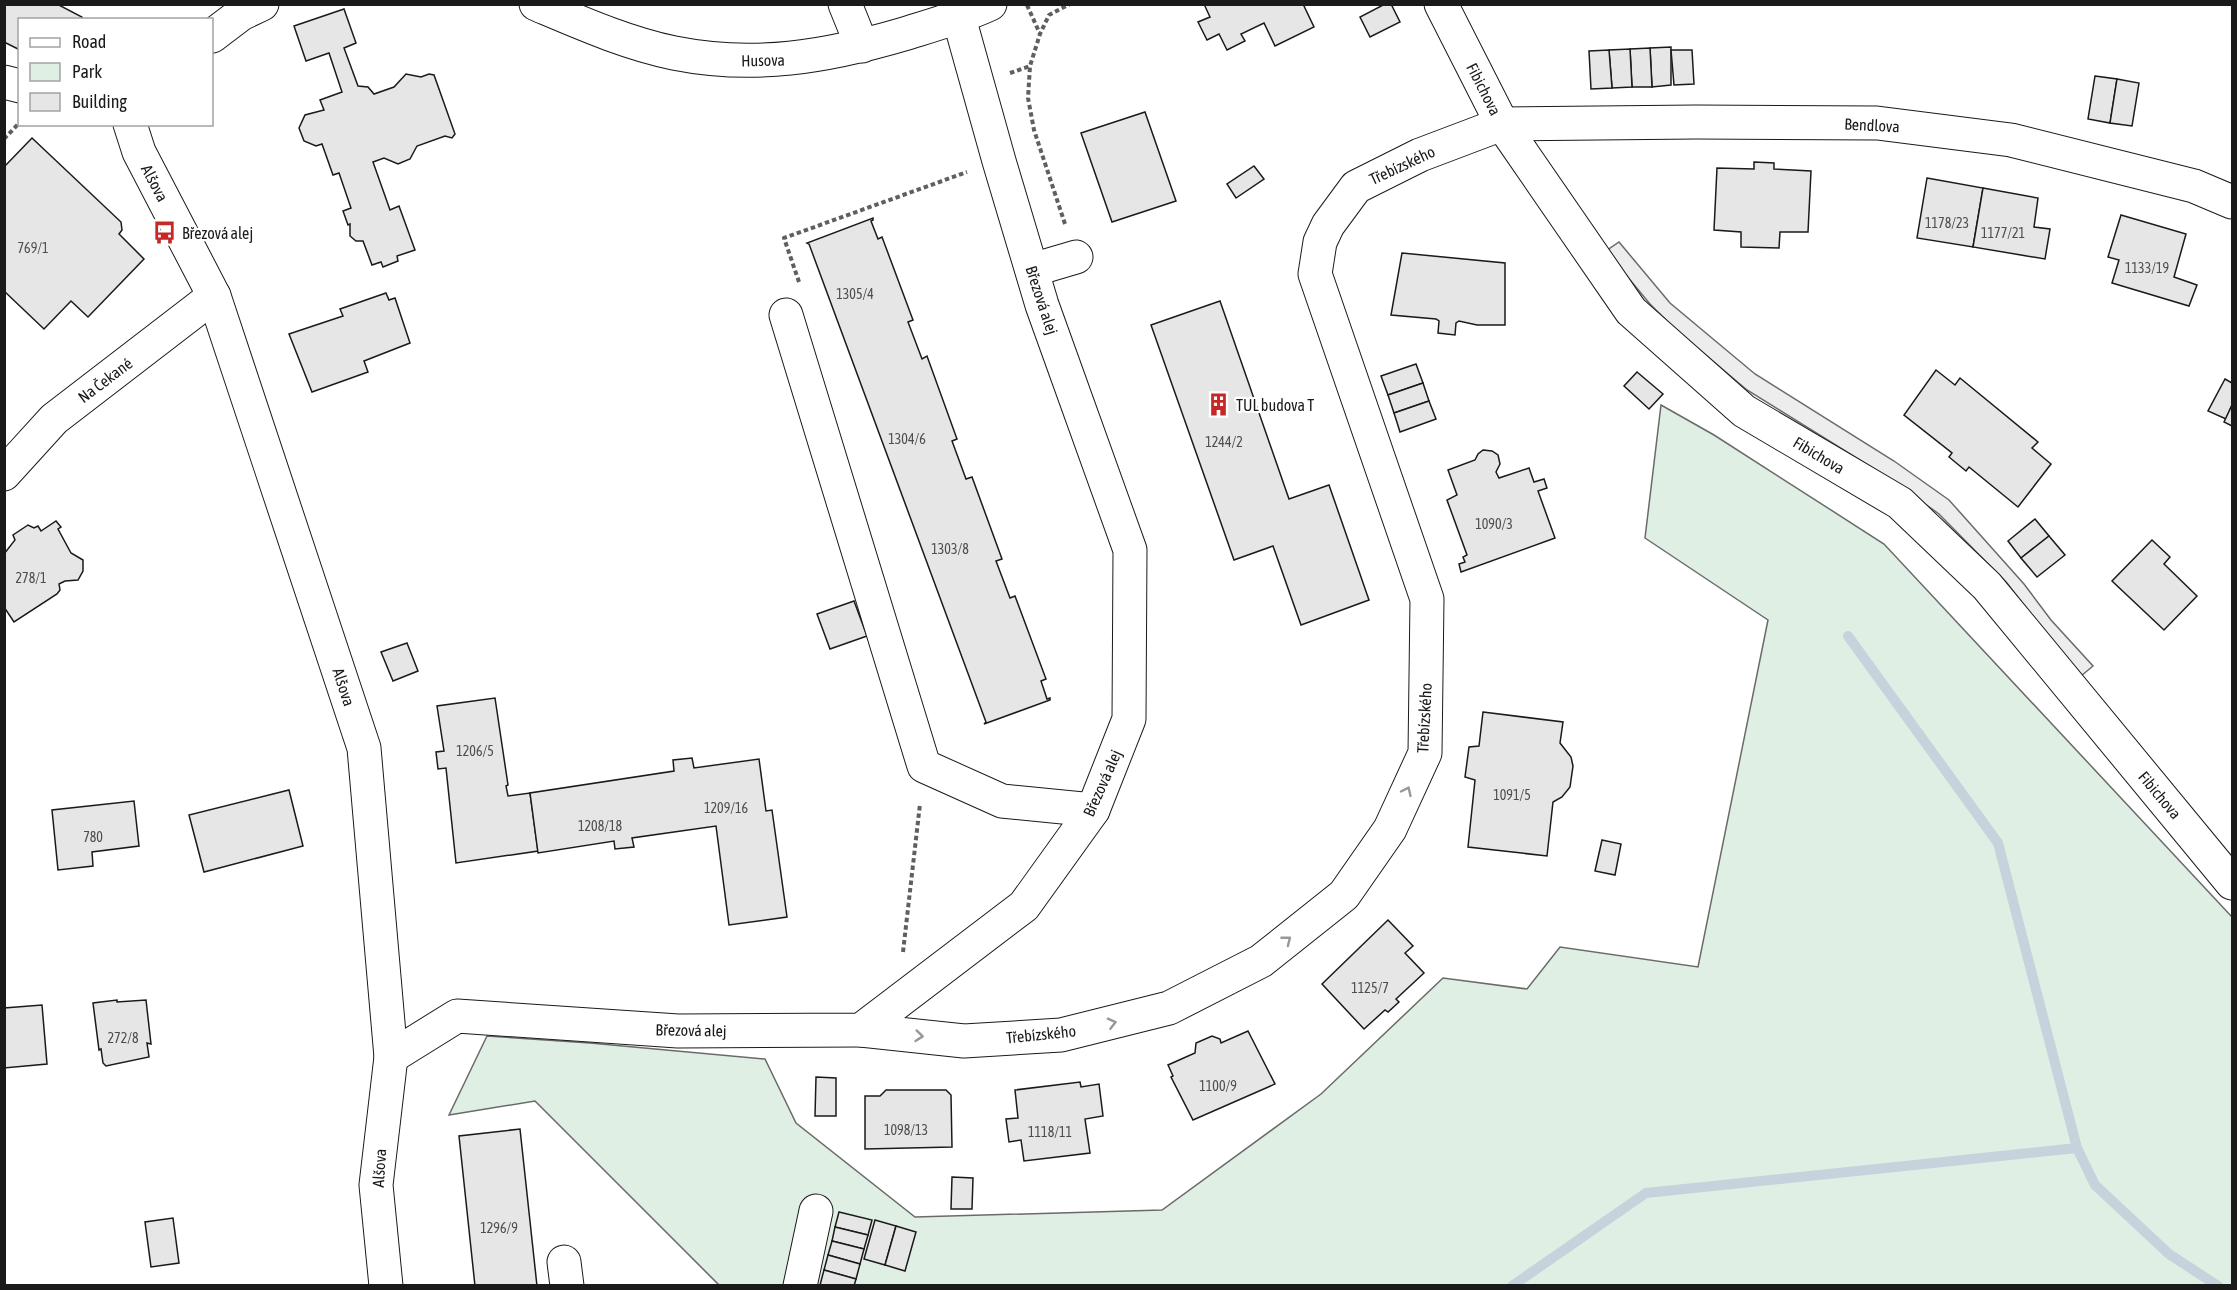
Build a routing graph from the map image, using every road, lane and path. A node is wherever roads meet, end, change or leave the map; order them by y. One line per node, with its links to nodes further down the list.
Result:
1 (262, 4): 10 (street)
2 (536, 4): 11 (street, Husova)
3 (844, 4): 11 (street)
4 (990, 4): 8 (street, Husova)
5 (1026, 4): 9 (path)
6 (1070, 4): 9 (path)
7 (1440, 4): 13 (street, Fibichova)
8 (959, 18): 11 (street, Husova); 16 (street, Březová alej)
9 (1040, 34): 18 (path)
10 (213, 35)
11 (862, 46)
12 (18, 124): 15 (path)
13 (1502, 124): 17 (street, Bendlova); 25 (street, Fibichova); 27 (street, Třebízského, one-way to 13)
14 (131, 126): 20 (street, Alšova)
15 (4, 139)
16 (999, 161): 19 (street, Březová alej); 21 (path)
17 (2232, 202)
18 (1076, 257): 19 (street)
19 (1032, 270): 24 (street, Březová alej)
20 (214, 296): 22 (street, Na Čekané); 28 (street, Alšova)
21 (786, 315): 23 (street)
22 (4, 474)
23 (924, 766): 24 (street); 26 (path)
24 (1093, 810): 26 (street, Březová alej)
25 (2232, 883)
26 (897, 1003): 27 (street, Březová alej)
27 (861, 1030): 28 (street, Březová alej)
28 (391, 1057): 30 (street, Alšova)
29 (816, 1211): 31 (street)
30 (386, 1286)
31 (800, 1286)

